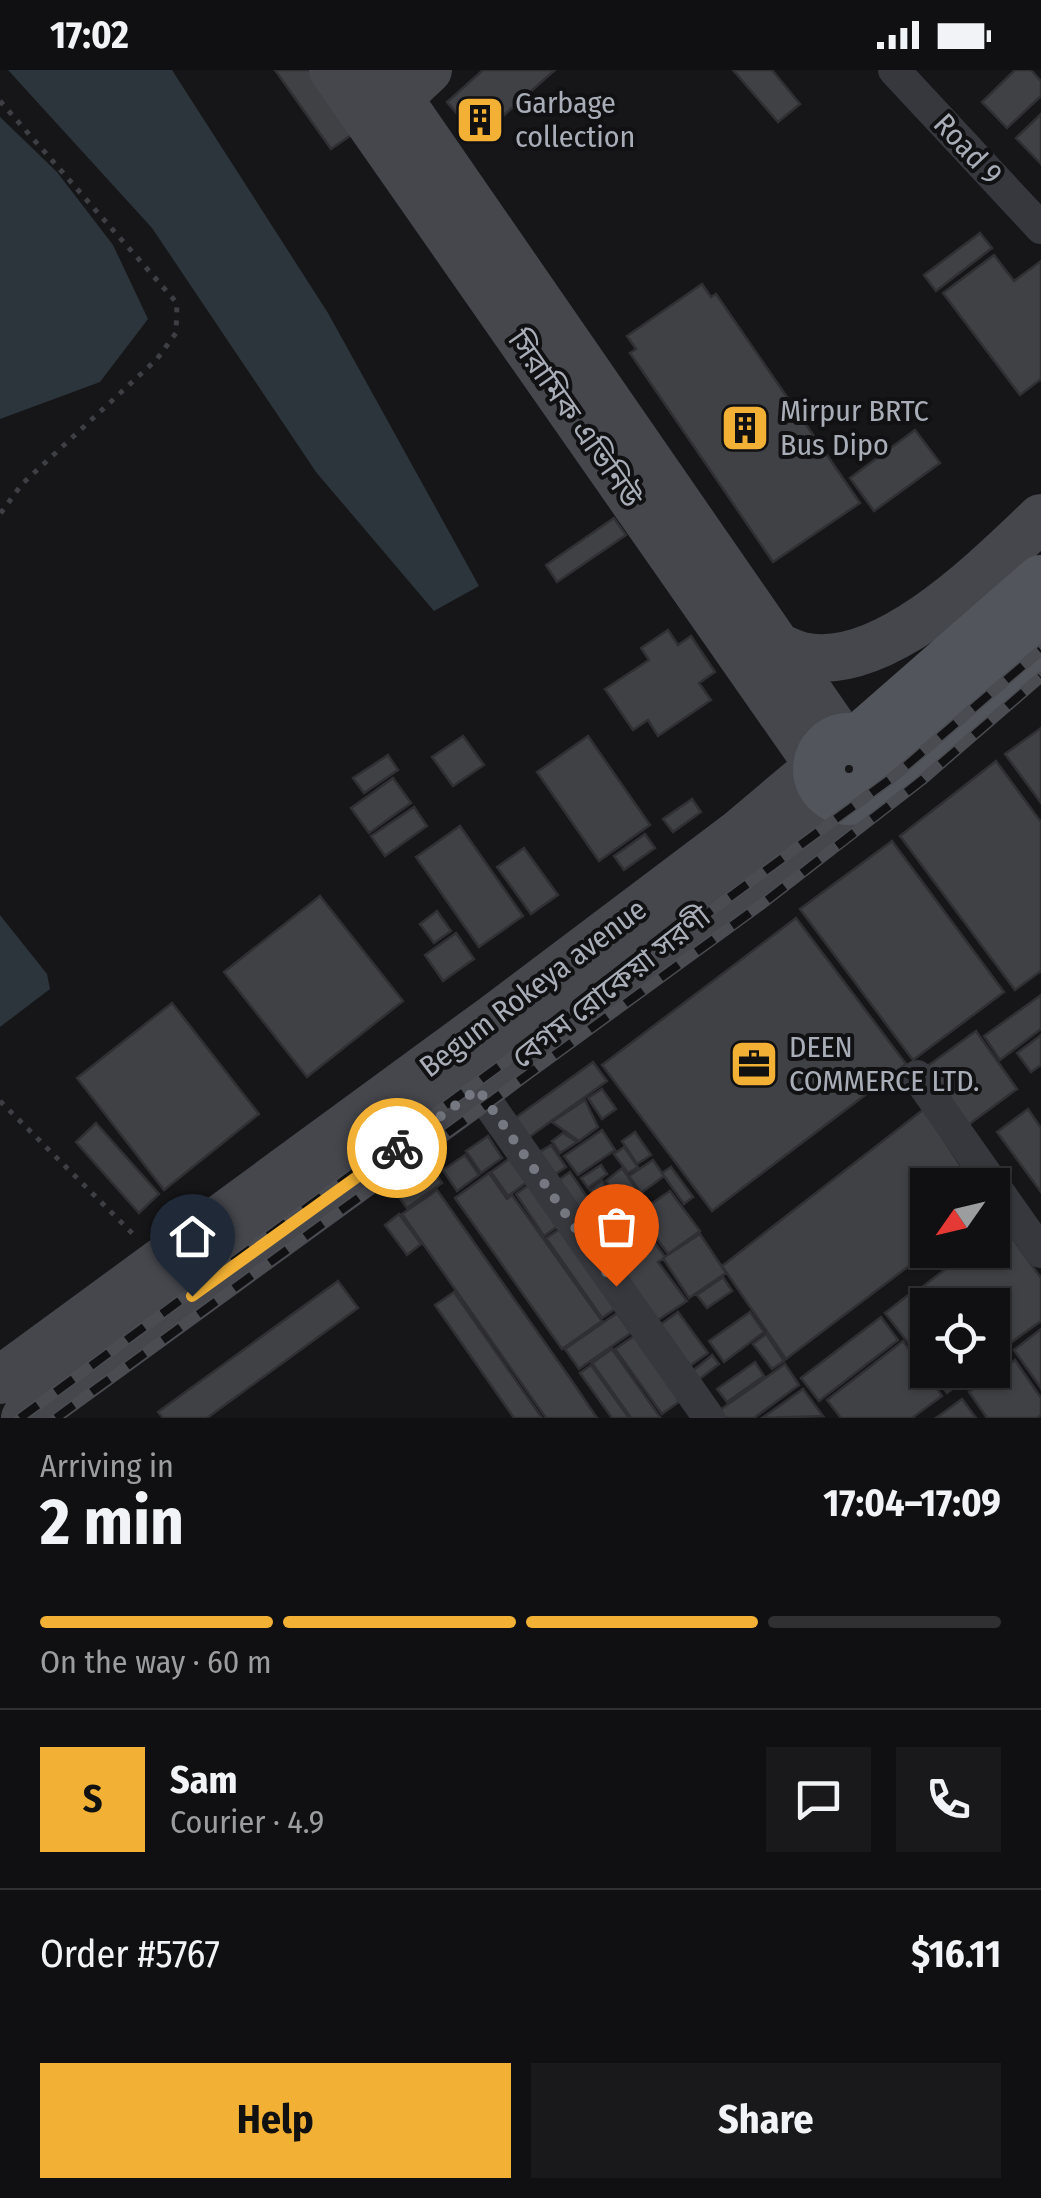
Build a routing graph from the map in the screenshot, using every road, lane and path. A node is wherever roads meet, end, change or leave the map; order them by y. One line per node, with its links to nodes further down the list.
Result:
1 (333, 70): 8 (main road, সিরামিক এভিনিউ)
2 (894, 70): 5 (street, Road 9)
3 (402, 79): 8 (main road, সিরামিক এভিনিউ)
4 (0, 101): 6 (path)
5 (1041, 228)
6 (0, 514)
7 (1041, 518): 11 (main road)
8 (677, 534): 11 (main road, সিরামিক এভিনিউ); 12 (main road, সিরামিক এভিনিউ)
9 (1041, 580): 12 (main road, বেগম রোকেয়া সরণী)
10 (1041, 638): 12 (main road, বেগম রোকেয়া সরণী)
11 (778, 647): 12 (main road, সিরামিক এভিনিউ)
12 (850, 765): 14 (main road, বেগম রোকেয়া সরণী); 17 (main road, Begum Rokeya avenue)
13 (917, 1076): 16 (street)
14 (478, 1089): 19 (main road, বেগম রোকেয়া সরণী); 20 (street)
15 (0, 1100): 17 (path)
16 (1041, 1252)
17 (162, 1263): 18 (main road, Begum Rokeya avenue)
18 (0, 1380)
19 (25, 1418)
20 (710, 1418)

